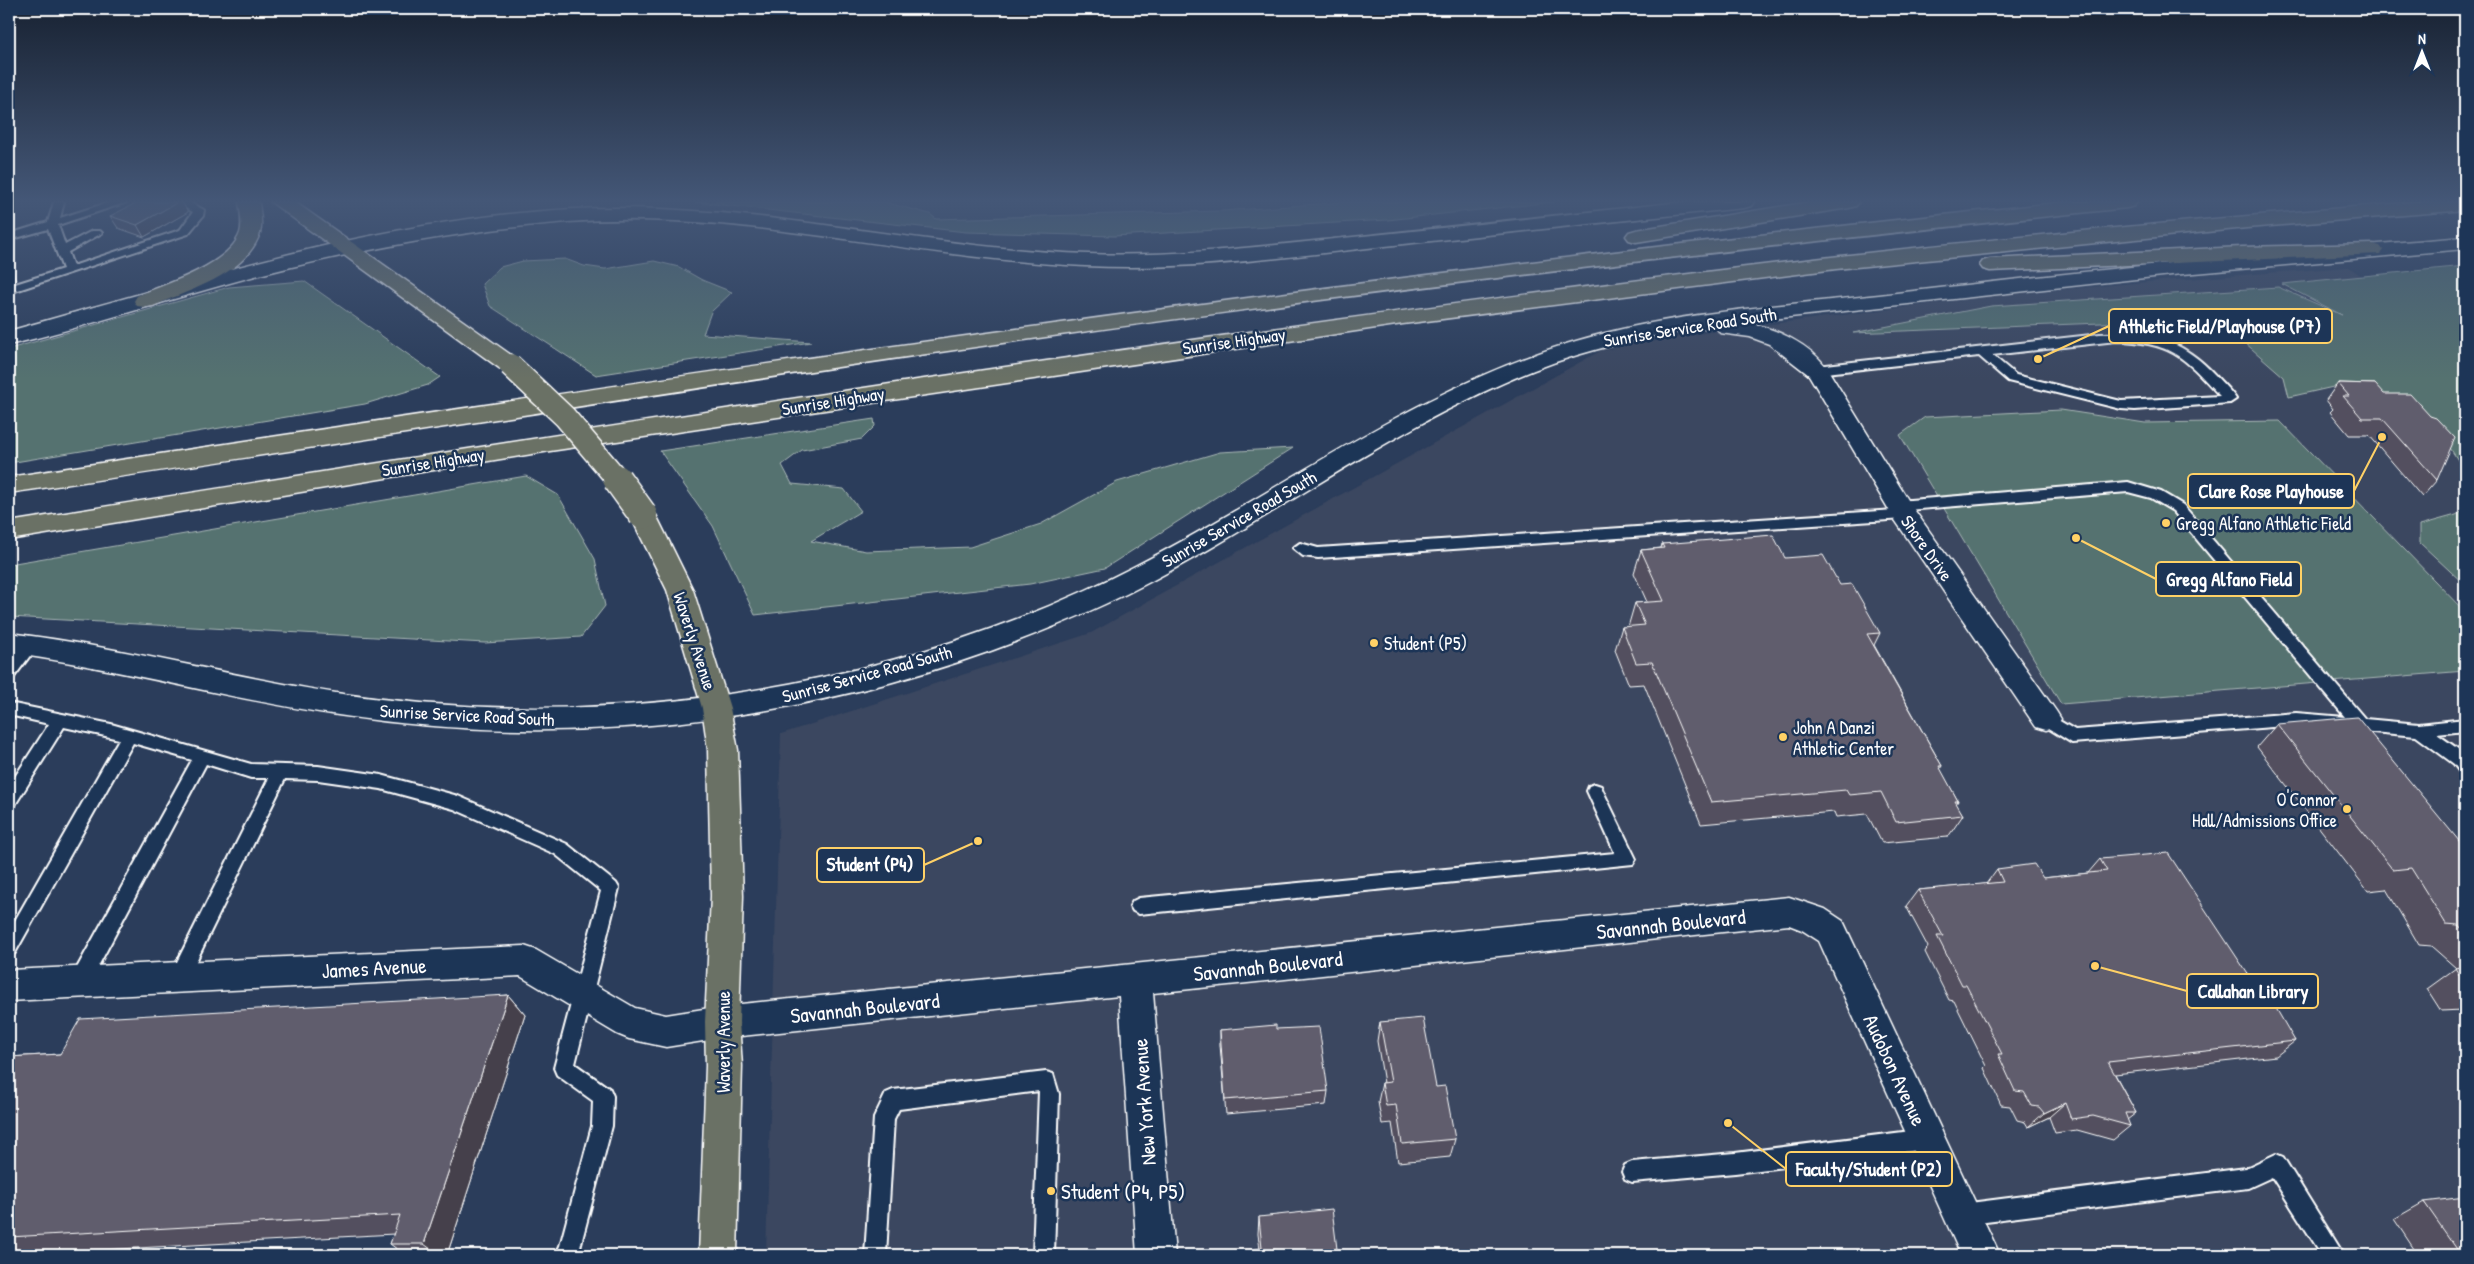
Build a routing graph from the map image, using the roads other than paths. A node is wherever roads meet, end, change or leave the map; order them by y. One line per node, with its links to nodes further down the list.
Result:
1 (65, 261): 11 (lane)
2 (99, 261): 11 (lane)
3 (227, 261): 14 (main road)
4 (295, 261): 14 (main road)
5 (366, 261): 27 (main road, Waverly Avenue, bridge)
6 (1483, 261): 15 (main road)
7 (1575, 261): 15 (main road, Sunrise Highway)
8 (1871, 261): 12 (main road, Sunrise Highway)
9 (2068, 261): 12 (main road)
10 (2258, 261): 16 (main road, Sunrise Service Road South)
11 (69, 271): 13 (lane)
12 (1695, 280): 23 (main road, Sunrise Highway)
13 (9, 290)
14 (145, 301): 18 (main road)
15 (1224, 308): 21 (main road, Sunrise Highway)
16 (1806, 309): 17 (main road, Sunrise Service Road South); 20 (main road)
17 (1637, 332): 20 (main road); 27 (main road, Sunrise Service Road South)
18 (9, 338)
19 (1982, 352): 19 (lane); 20 (lane)
20 (1817, 370): 22 (main road, Shore Drive)
21 (9, 485)
22 (1901, 510): 24 (lane); 29 (main road, Shore Drive); 31 (lane)
23 (9, 531)
24 (1300, 548)
25 (19, 644): 26 (lane); 27 (main road, Sunrise Service Road South)
26 (9, 673)
27 (716, 708): 48 (main road, Waverly Avenue)
28 (9, 709): 30 (lane)
29 (2046, 719): 31 (lane)
30 (60, 720): 34 (lane); 39 (lane)
31 (2361, 725): 33 (lane)
32 (2465, 725): 33 (lane)
33 (2419, 730): 36 (lane)
34 (129, 736): 35 (lane); 42 (lane)
35 (202, 757): 37 (lane); 45 (lane)
36 (2465, 766)
37 (280, 772): 43 (lane); 47 (lane)
38 (1595, 791): 40 (lane)
39 (9, 800)
40 (1139, 906)
41 (1813, 918): 44 (main road, Savannah Boulevard); 49 (main road, Audobon Avenue)
42 (9, 947)
43 (178, 978): 45 (main road, James Avenue); 47 (main road, James Avenue)
44 (1134, 980): 48 (main road, Savannah Boulevard); 56 (main road, New York Avenue)
45 (79, 982): 46 (main road, James Avenue)
46 (9, 986)
47 (583, 996): 48 (main road, James Avenue); 52 (lane)
48 (722, 1022): 53 (main road, Waverly Avenue)
49 (1927, 1139): 50 (lane); 51 (main road, Audobon Avenue)
50 (1632, 1172)
51 (1962, 1214): 57 (main road, Audobon Avenue); 58 (lane)
52 (566, 1255)
53 (718, 1255)
54 (875, 1255): 55 (lane)
55 (1044, 1255)
56 (1156, 1255)
57 (1981, 1255)
58 (2334, 1255)

